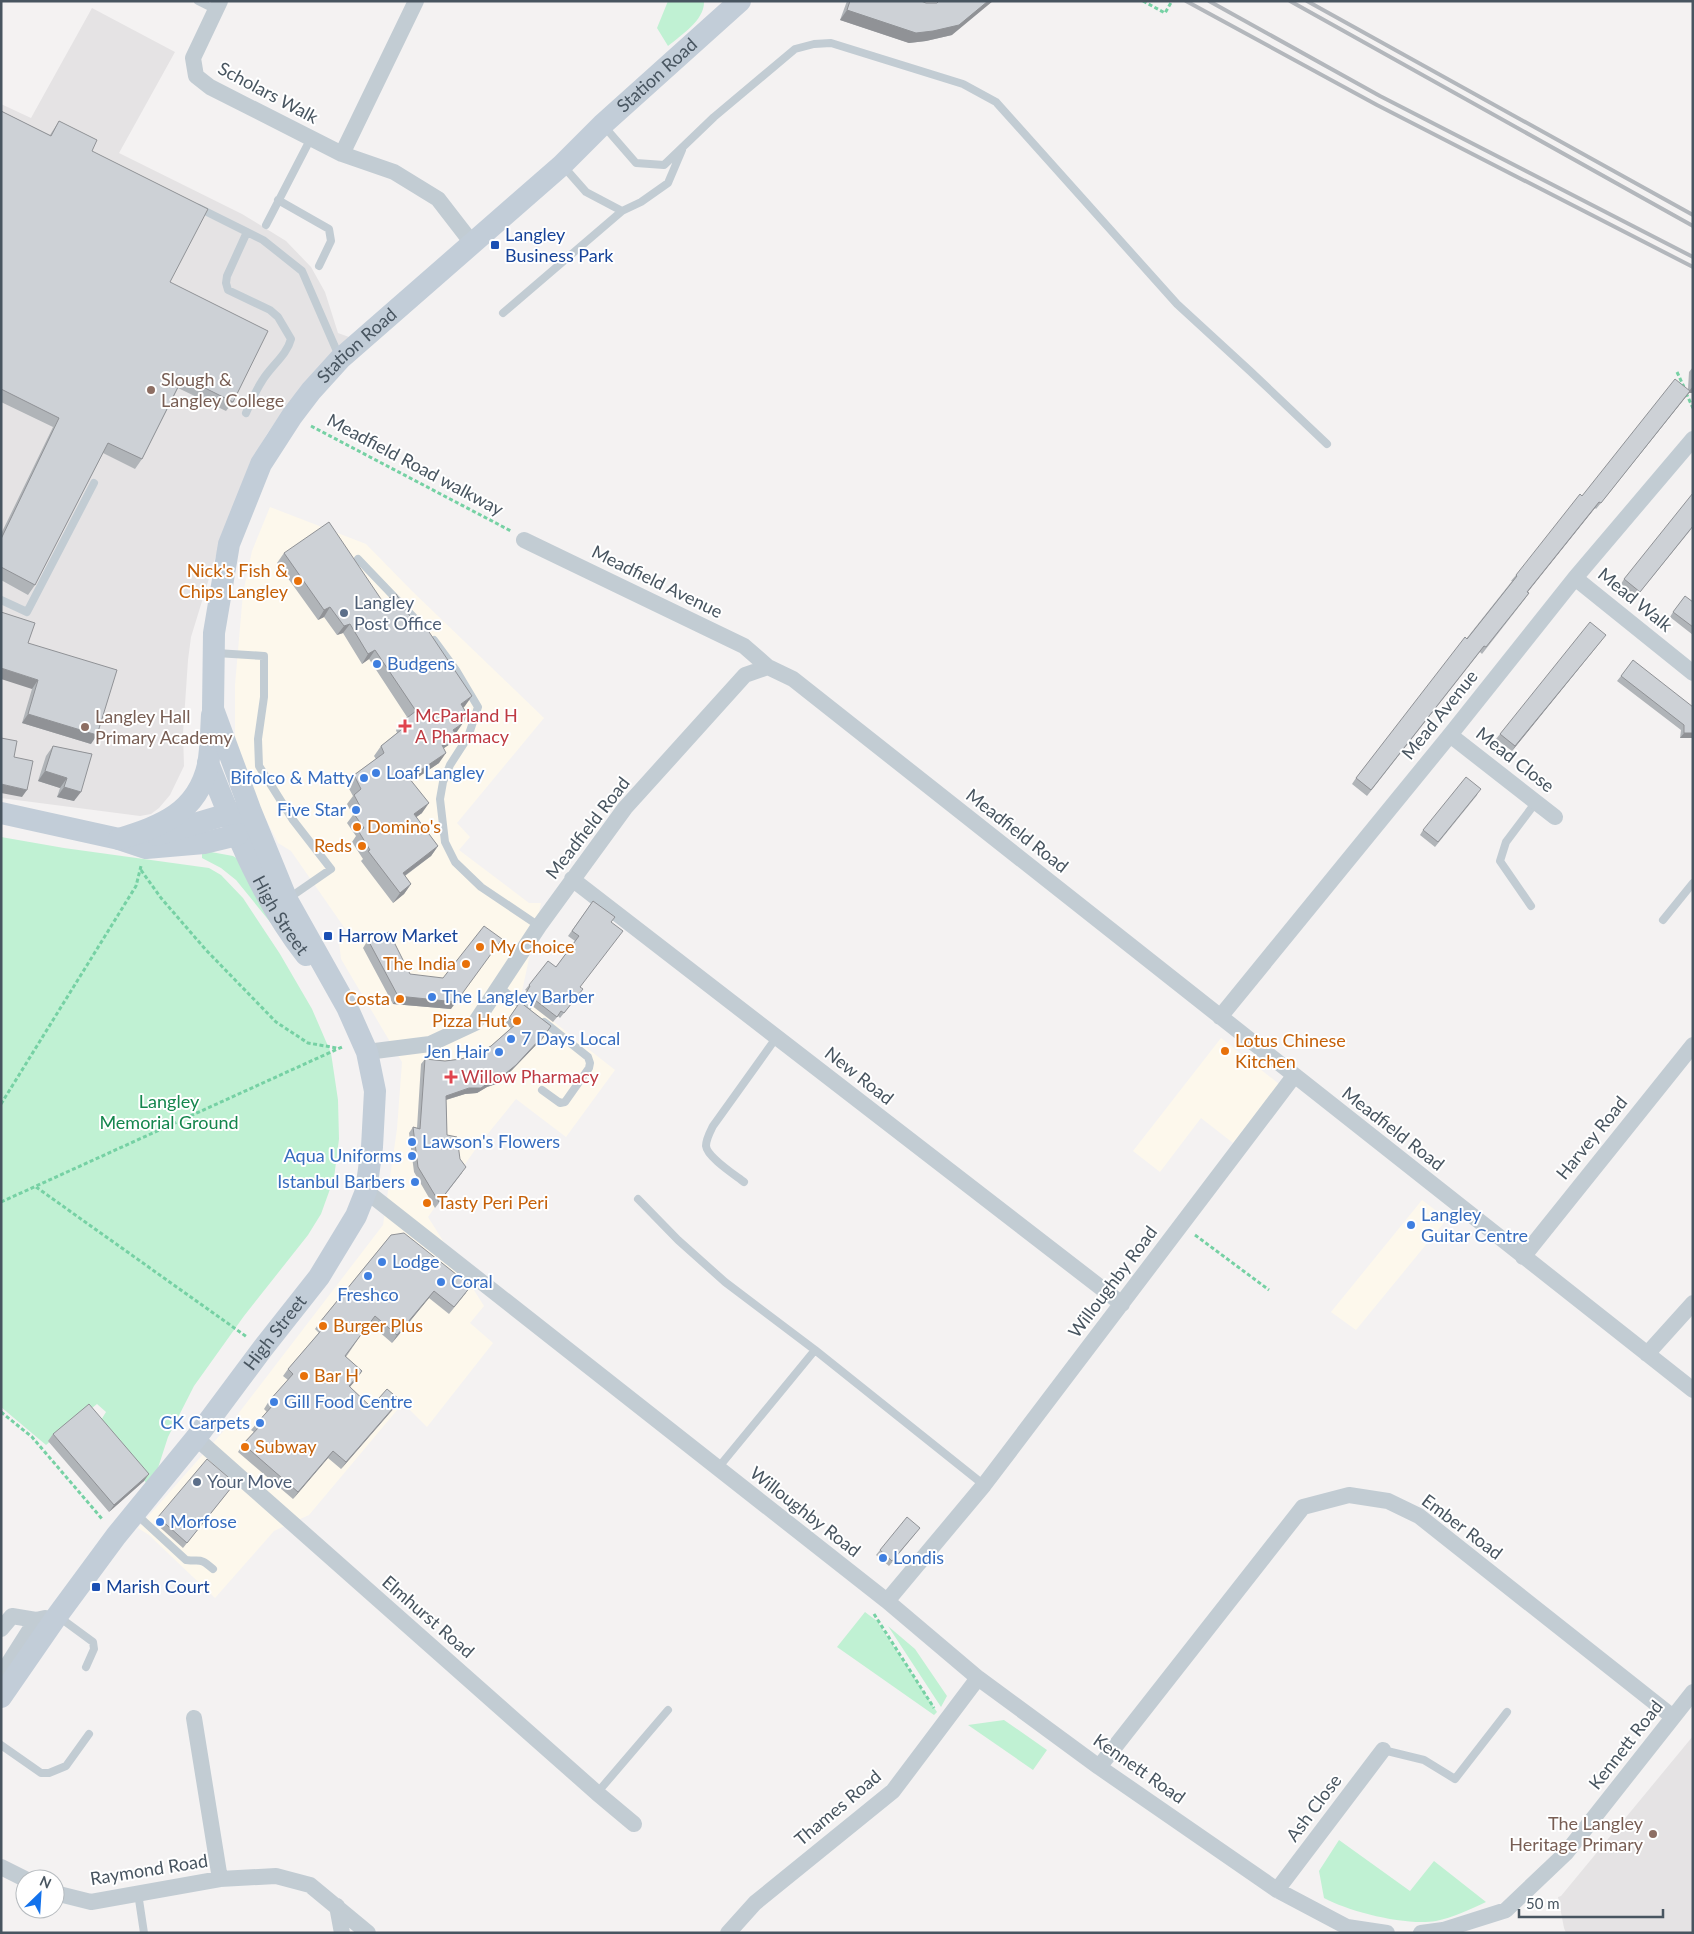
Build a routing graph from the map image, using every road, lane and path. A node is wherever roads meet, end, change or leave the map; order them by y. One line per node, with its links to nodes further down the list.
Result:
1 (198, 1): 6 (lane)
2 (416, 1): 10 (street)
3 (1144, 1): 4 (path)
4 (1172, 1)
5 (736, 2): 7 (main road, Station Road)
6 (218, 6): 8 (street, Scholars Walk)
7 (602, 124): 9 (lane); 11 (main road, Station Road)
8 (310, 138): 10 (street, Scholars Walk); 12 (lane)
9 (684, 146): 14 (lane); 26 (lane)
10 (342, 154): 17 (street, Scholars Walk)
11 (562, 165): 14 (lane); 17 (main road, Station Road)
12 (278, 200): 15 (lane); 18 (lane)
13 (194, 206): 16 (lane)
14 (622, 211): 19 (lane)
15 (266, 225)
16 (248, 232): 20 (lane); 23 (lane)
17 (472, 243): 20 (main road, Station Road)
18 (319, 266)
19 (503, 313)
20 (340, 359): 24 (main road, Station Road)
21 (1677, 372): 22 (path)
22 (1693, 408)
23 (246, 413)
24 (292, 416): 28 (path, Meadfield Road walkway); 32 (main road, Station Road)
25 (1693, 439): 30 (street, Mead Avenue)
26 (1327, 444)
27 (94, 483): 31 (lane)
28 (524, 540): 33 (street, Meadfield Avenue)
29 (358, 559): 52 (lane)
30 (1575, 578): 34 (street, Mead Walk); 36 (street, Mead Avenue)
31 (1, 600)
32 (214, 653): 35 (main road, Station Road); 49 (lane)
33 (768, 667): 47 (street, Meadfield Road); 55 (street, Meadfield Road)
34 (1693, 673)
35 (212, 708): 37 (main road); 40 (main road, Station Road)
36 (1450, 735): 38 (street, Mead Close); 55 (street, Mead Avenue)
37 (208, 763): 41 (main road); 44 (main road)
38 (1536, 802): 42 (street, Mead Close); 50 (lane)
39 (1, 812): 44 (main road)
40 (251, 812): 41 (main road); 43 (main road); 49 (main road, High Street)
41 (228, 814): 43 (main road, High Street); 44 (main road)
42 (1555, 816)
43 (237, 836): 45 (main road); 54 (main road, High Street)
44 (118, 839): 45 (main road)
45 (146, 848): 46 (path)
46 (141, 870): 59 (path); 62 (path)
47 (572, 879): 52 (street, Meadfield Road); 56 (street, New Road)
48 (1692, 883): 51 (lane)
49 (287, 900): 54 (main road, High Street)
50 (1531, 906)
51 (1663, 920)
52 (539, 926): 53 (street, Meadfield Road)
53 (499, 987): 58 (street, Meadfield Road); 61 (lane)
54 (347, 1007): 58 (main road, High Street)
55 (1220, 1017): 60 (street, Meadfield Road)
56 (776, 1038): 63 (lane); 72 (street, New Road)
57 (1693, 1045): 69 (street, Harvey Road)
58 (364, 1046): 59 (path); 65 (main road, High Street)
59 (338, 1048): 64 (path)
60 (1294, 1076): 68 (street, Willoughby Road); 69 (street, Meadfield Road)
61 (542, 1090)
62 (1, 1104)
63 (744, 1182)
64 (36, 1186): 67 (path); 73 (path)
65 (366, 1191): 73 (main road, High Street); 79 (street, Willoughby Road)
66 (638, 1199): 74 (lane)
67 (1, 1202)
68 (1182, 1225): 70 (path); 72 (street, Willoughby Road)
69 (1523, 1257): 75 (street, Meadfield Road)
70 (1269, 1290)
71 (1693, 1303): 75 (street)
72 (1122, 1304): 80 (street, Willoughby Road)
73 (263, 1348): 78 (main road, High Street)
74 (815, 1350): 79 (lane); 80 (lane)
75 (1647, 1354): 76 (street, Meadfield Road)
76 (1693, 1390)
77 (1, 1412): 82 (path)
78 (196, 1438): 81 (main road, High Street); 102 (street, Elmhurst Road)
79 (717, 1468): 84 (street, Willoughby Road)
80 (984, 1484): 84 (street, Willoughby Road)
81 (134, 1512): 82 (main road, High Street); 83 (lane)
82 (116, 1536): 86 (main road, High Street)
83 (213, 1569)
84 (887, 1601): 90 (street, Kennett Road)
85 (870, 1608): 97 (path)
86 (47, 1618): 87 (street); 88 (lane); 89 (street); 92 (main road, High Street)
87 (1, 1629)
88 (86, 1667)
89 (1, 1675)
90 (978, 1678): 97 (street, Thames Road); 101 (street, Kennett Road)
91 (1693, 1692): 95 (street, Kennett Road)
92 (1, 1697)
93 (668, 1710): 102 (lane)
94 (1507, 1712): 100 (lane)
95 (1673, 1717): 101 (street, Ember Road); 111 (street, Kennett Road)
96 (194, 1718): 106 (street, Raymond Road)
97 (944, 1724): 115 (street, Thames Road)
98 (89, 1734): 99 (lane)
99 (1, 1744)
100 (1383, 1750): 107 (street, Ash Close)
101 (1099, 1767): 107 (street, Kennett Road)
102 (596, 1793): 103 (street, Elmhurst Road)
103 (634, 1824)
104 (1, 1867): 105 (street)
105 (15, 1874)
106 (220, 1879): 108 (street, Raymond Road); 110 (street, Raymond Road)
107 (1277, 1890): 116 (street, Kennett Road)
108 (138, 1893): 109 (street, Raymond Road); 112 (lane)
109 (65, 1896)
110 (337, 1906): 113 (street); 114 (street, Raymond Road)
111 (1443, 1932): 117 (street, Kennett Road)
112 (144, 1933)
113 (342, 1933)
114 (368, 1933)
115 (728, 1933)
116 (1388, 1933)
117 (1421, 1933)

